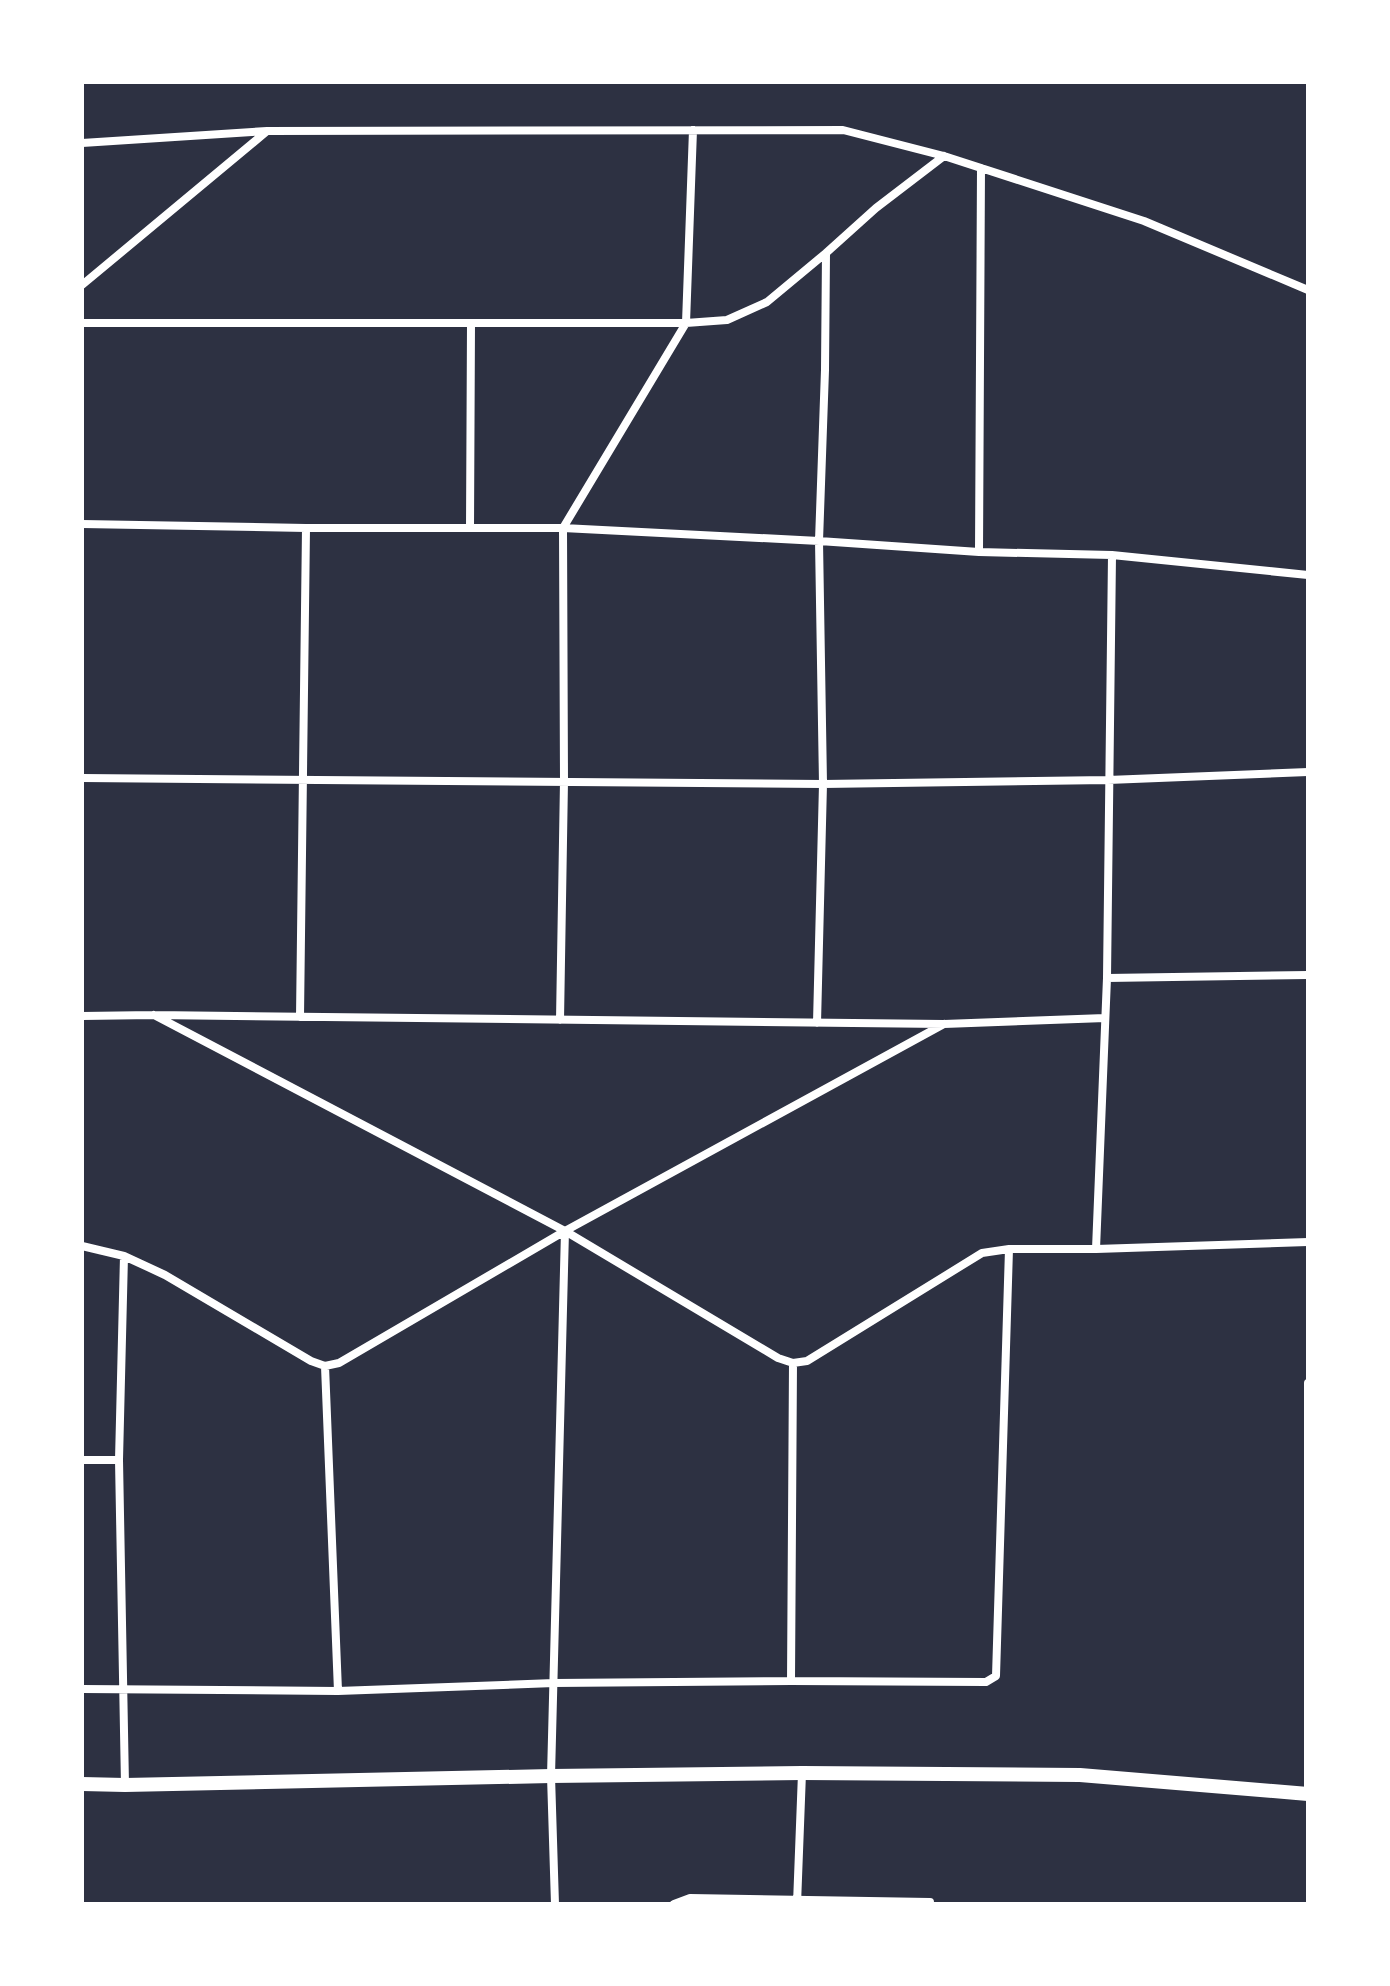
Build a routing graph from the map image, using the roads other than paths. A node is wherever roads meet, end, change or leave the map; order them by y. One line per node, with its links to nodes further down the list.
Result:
1 (693, 130): 2 (street); 4 (street); 10 (street)
2 (267, 131): 3 (street); 7 (street)
3 (82, 143)
4 (944, 156): 5 (street); 6 (street)
5 (981, 168): 8 (street); 17 (street)
6 (826, 253): 10 (street); 16 (street)
7 (82, 285)
8 (1308, 290)
9 (82, 323): 11 (street)
10 (686, 323): 11 (street); 15 (street)
11 (471, 324): 14 (street)
12 (82, 524): 13 (street)
13 (306, 528): 14 (street); 22 (street)
14 (470, 528): 15 (street)
15 (563, 528): 16 (street); 24 (street)
16 (819, 541): 17 (street); 25 (street)
17 (979, 552): 18 (street)
18 (1112, 555): 19 (street); 23 (street)
19 (1308, 575)
20 (1308, 772): 23 (street)
21 (82, 778): 22 (street)
22 (303, 779): 24 (street); 30 (street)
23 (1108, 780): 25 (street); 27 (street)
24 (564, 781): 25 (street); 32 (street)
25 (823, 784): 33 (street)
26 (1308, 975): 27 (street)
27 (1107, 978): 31 (street)
28 (154, 1015): 29 (street); 30 (street); 35 (street)
29 (82, 1016)
30 (300, 1017): 32 (street)
31 (1105, 1018): 34 (street); 39 (street)
32 (560, 1020): 33 (street)
33 (817, 1023): 34 (street)
34 (944, 1024): 35 (street)
35 (565, 1231): 41 (street); 42 (street); 47 (street)
36 (1308, 1242): 39 (street)
37 (82, 1246): 40 (street)
38 (1009, 1249): 39 (street); 41 (street); 46 (street)
39 (1096, 1249)
40 (124, 1256): 42 (street); 45 (street)
41 (793, 1363): 46 (street)
42 (325, 1366): 50 (street)
43 (1308, 1383): 55 (street)
44 (82, 1460): 45 (street)
45 (119, 1460): 49 (street)
46 (791, 1681): 47 (street)
47 (554, 1683): 50 (street); 52 (street)
48 (82, 1689): 49 (street)
49 (123, 1689): 50 (street); 54 (street)
50 (338, 1691)
51 (802, 1773): 52 (street); 55 (street); 56 (street)
52 (551, 1776): 54 (street); 58 (street)
53 (82, 1784): 54 (street)
54 (125, 1785)
55 (1308, 1794)
56 (797, 1902): 57 (street); 59 (street)
57 (930, 1902)
58 (555, 1904)
59 (674, 1904)

